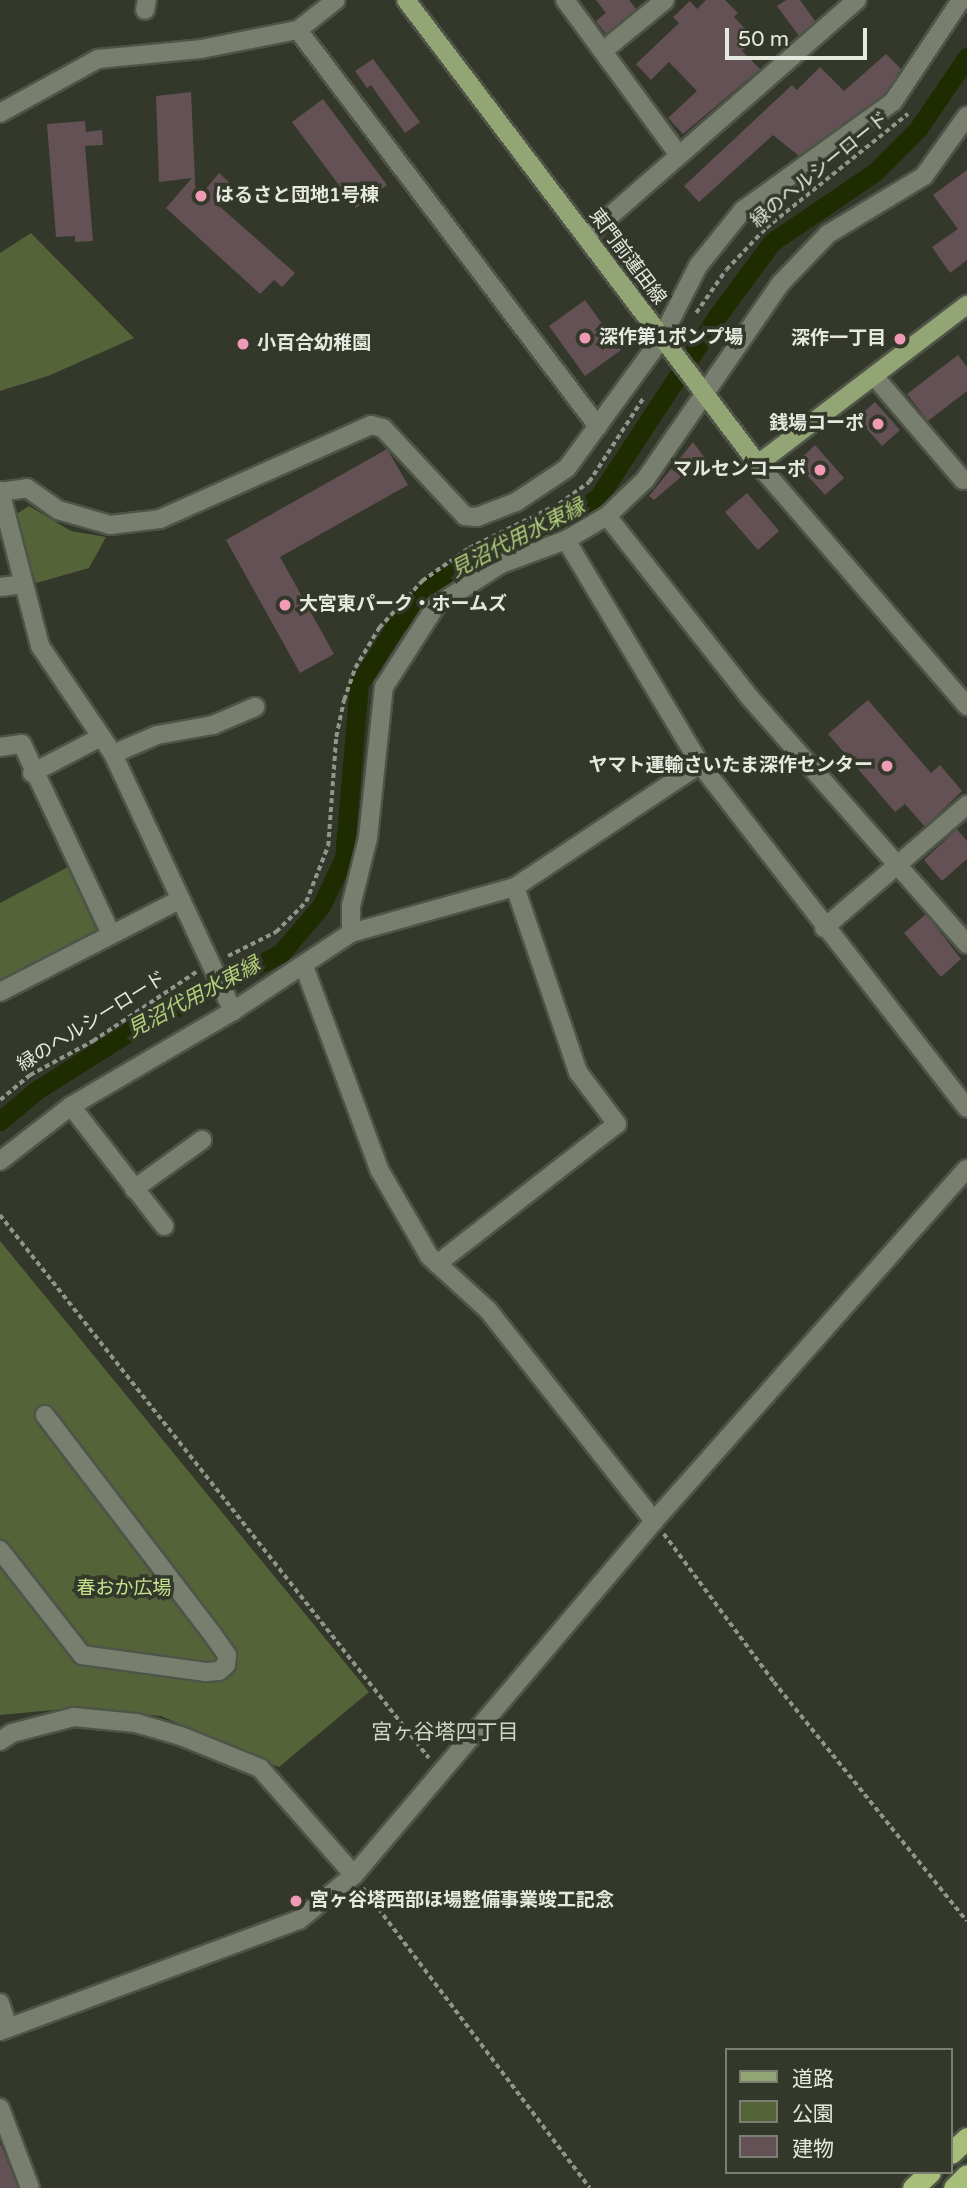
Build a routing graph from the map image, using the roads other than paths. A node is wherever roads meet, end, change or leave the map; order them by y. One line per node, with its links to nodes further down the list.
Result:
1 (336, 0): 7 (street)
2 (406, 0): 12 (main road, 東門前蓮田線)
3 (565, 0): 8 (street)
4 (665, 0): 8 (street)
5 (857, 0): 11 (street)
6 (961, 0): 14 (street)
7 (298, 30): 9 (street); 17 (street)
8 (603, 51): 11 (street)
9 (0, 113)
10 (967, 116): 16 (street)
11 (680, 155): 12 (street)
12 (586, 237): 14 (main road, 東門前蓮田線)
13 (967, 305): 15 (main road)
14 (661, 339): 16 (main road, 東門前蓮田線); 17 (street)
15 (874, 376): 18 (main road); 19 (street)
16 (700, 389): 18 (main road, 東門前蓮田線); 21 (street)
17 (598, 426): 20 (street)
18 (758, 464): 25 (street)
19 (966, 480)
20 (0, 492): 23 (street)
21 (607, 516): 22 (street); 33 (street)
22 (566, 540): 30 (street); 37 (street)
23 (23, 584): 24 (street); 27 (street)
24 (0, 587)
25 (967, 706)
26 (255, 707): 29 (street)
27 (101, 737): 29 (street); 31 (street)
28 (0, 747): 31 (street)
29 (113, 754): 35 (street)
30 (700, 765): 34 (street); 36 (street)
31 (32, 773): 38 (street)
32 (967, 805): 33 (street)
33 (898, 864): 36 (street); 39 (street)
34 (515, 887): 37 (street); 50 (street)
35 (181, 899): 38 (street); 42 (street)
36 (824, 928): 44 (street)
37 (351, 933): 40 (street)
38 (111, 934): 41 (street)
39 (967, 944)
40 (304, 966): 42 (street); 50 (street)
41 (0, 992)
42 (230, 1005): 43 (street)
43 (71, 1106): 46 (street); 48 (street)
44 (967, 1108)
45 (202, 1140): 48 (street)
46 (0, 1161)
47 (967, 1170): 52 (street)
48 (134, 1189): 49 (street)
49 (164, 1226)
50 (437, 1264): 52 (street)
51 (45, 1415): 53 (street)
52 (654, 1521): 55 (street)
53 (0, 1550)
54 (0, 1741): 55 (street)
55 (354, 1875): 57 (street)
56 (0, 2003): 57 (street)
57 (4, 2030)
58 (0, 2108): 63 (street)
59 (967, 2138): 60 (highway)
60 (953, 2151)
61 (928, 2174): 64 (highway)
62 (967, 2175): 65 (highway)
63 (30, 2188)
64 (913, 2188)
65 (954, 2188)

